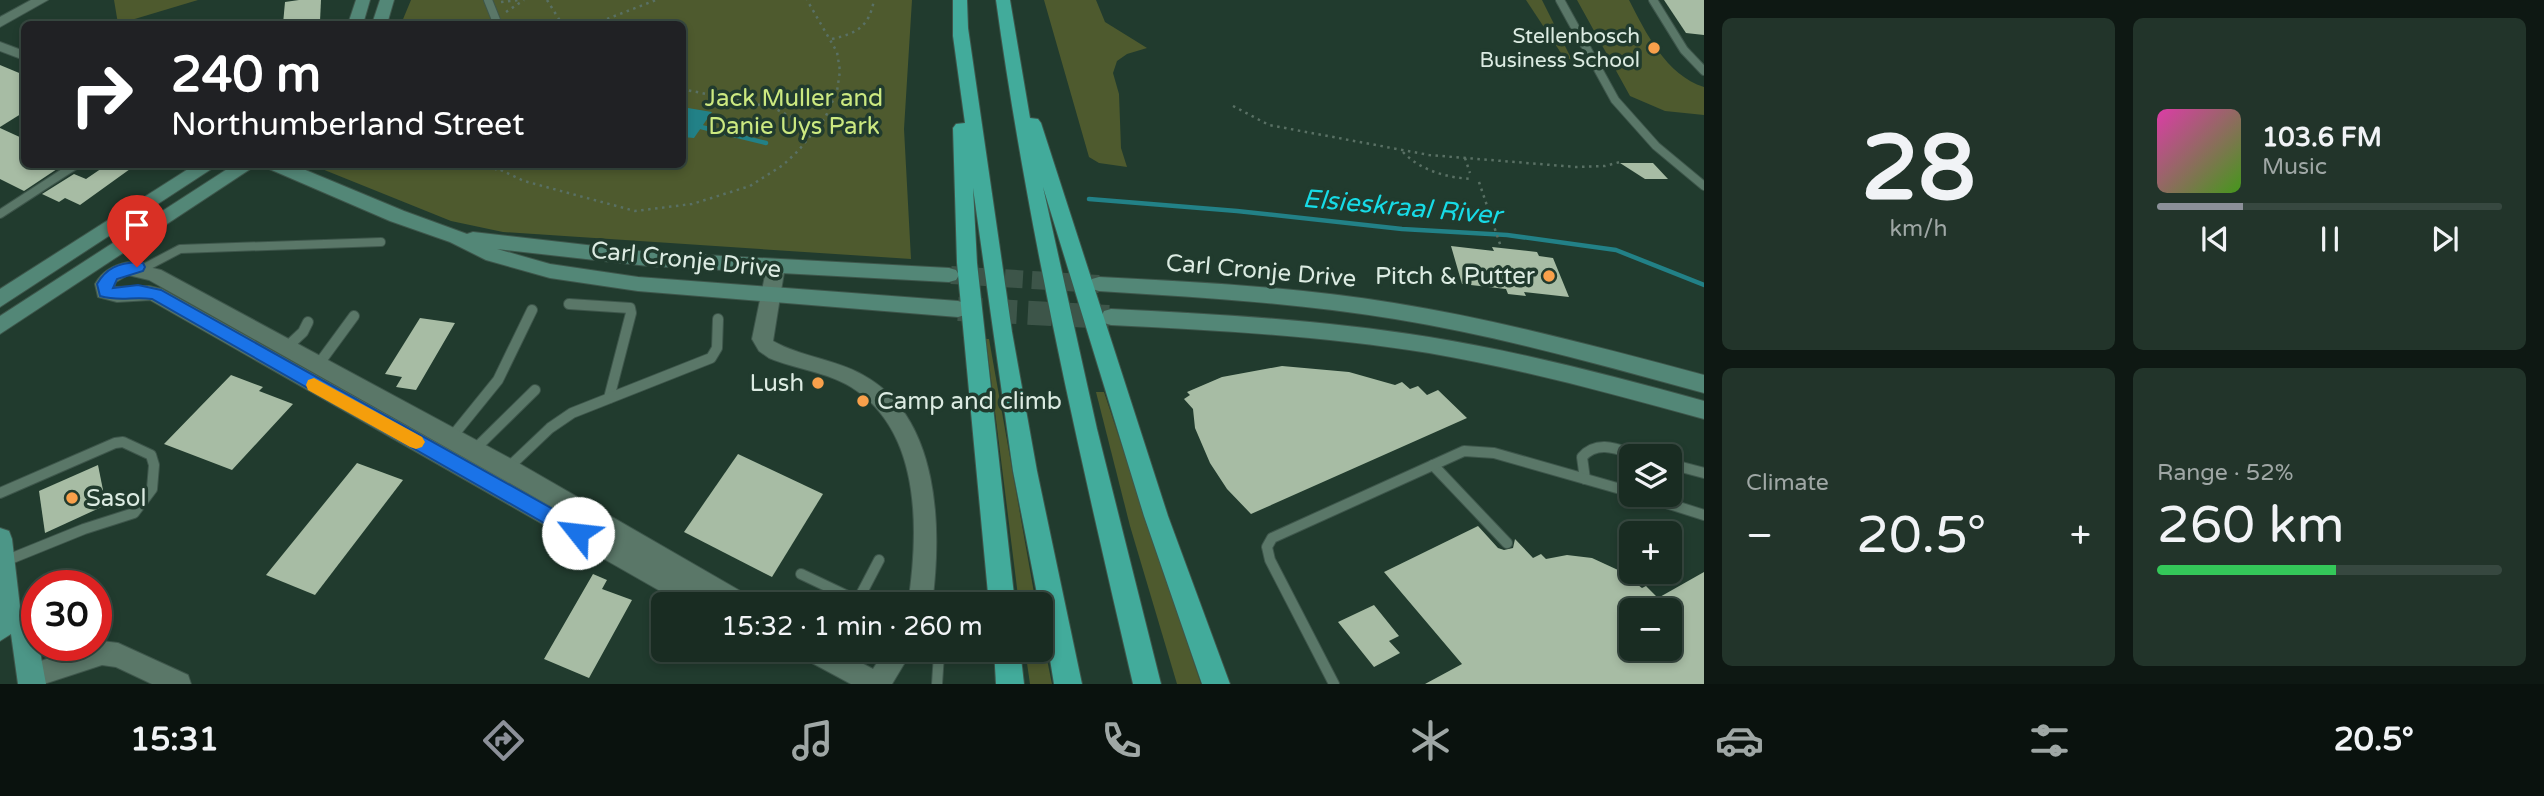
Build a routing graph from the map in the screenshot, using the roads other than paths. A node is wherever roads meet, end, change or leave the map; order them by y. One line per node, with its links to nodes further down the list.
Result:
1 (41, 0): 13 (street)
2 (363, 0): 9 (main road)
3 (387, 0): 10 (main road)
4 (960, 0): 12 (highway)
5 (1003, 0): 16 (highway)
6 (1560, 0): 22 (lane)
7 (1653, 0): 17 (lane)
8 (489, 2): 11 (lane)
9 (357, 21)
10 (381, 21)
11 (496, 21)
12 (960, 22): 67 (highway); 78 (highway)
13 (0, 23)
14 (0, 46): 15 (street)
15 (21, 55)
16 (1013, 68): 79 (highway); 80 (highway)
17 (1704, 71)
18 (71, 168): 23 (lane)
19 (204, 168): 31 (main road)
20 (243, 168): 39 (main road)
21 (283, 168): 24 (main road, Carl Cronje Drive)
22 (1704, 186)
23 (0, 214)
24 (457, 237): 26 (main road, Carl Cronje Drive); 30 (main road, Carl Cronje Drive)
25 (382, 243): 27 (lane)
26 (776, 266): 28 (main road, Carl Cronje Drive); 30 (street)
27 (142, 269): 40 (street); 52 (street)
28 (949, 275)
29 (1099, 284): 42 (main road, Carl Cronje Drive)
30 (771, 295): 33 (main road, Carl Cronje Drive); 66 (street)
31 (0, 299)
32 (569, 304): 44 (lane)
33 (958, 309)
34 (532, 310): 46 (lane)
35 (354, 316): 41 (lane)
36 (1111, 317): 45 (main road)
37 (718, 319): 44 (lane)
38 (308, 322): 40 (lane)
39 (0, 326)
40 (287, 347): 41 (street)
41 (318, 365): 46 (street)
42 (1704, 384)
43 (535, 390): 47 (lane)
44 (609, 398): 52 (lane)
45 (1704, 410)
46 (450, 438): 47 (street)
47 (474, 450): 52 (street)
48 (1619, 450): 53 (lane)
49 (1433, 465): 53 (lane); 58 (lane); 81 (lane)
50 (1682, 467): 51 (lane)
51 (1704, 473)
52 (500, 476): 62 (street); 63 (street)
53 (1585, 479): 54 (lane)
54 (1619, 489)
55 (0, 493): 59 (lane)
56 (1679, 507): 57 (lane)
57 (1704, 515)
58 (1507, 543)
59 (1, 551): 68 (main road)
60 (879, 560): 65 (lane)
61 (801, 574): 64 (lane)
62 (687, 592)
63 (718, 592)
64 (837, 592)
65 (862, 592)
66 (921, 592)
67 (1001, 592)
68 (4, 620): 73 (main road)
69 (841, 662): 75 (street)
70 (892, 662): 75 (street)
71 (938, 662): 76 (lane)
72 (1008, 662): 77 (highway)
73 (31, 680): 74 (street)
74 (179, 684)
75 (877, 684)
76 (937, 684)
77 (1010, 684)
78 (1069, 684)
79 (1147, 684)
80 (1216, 684)
81 (1334, 684)

